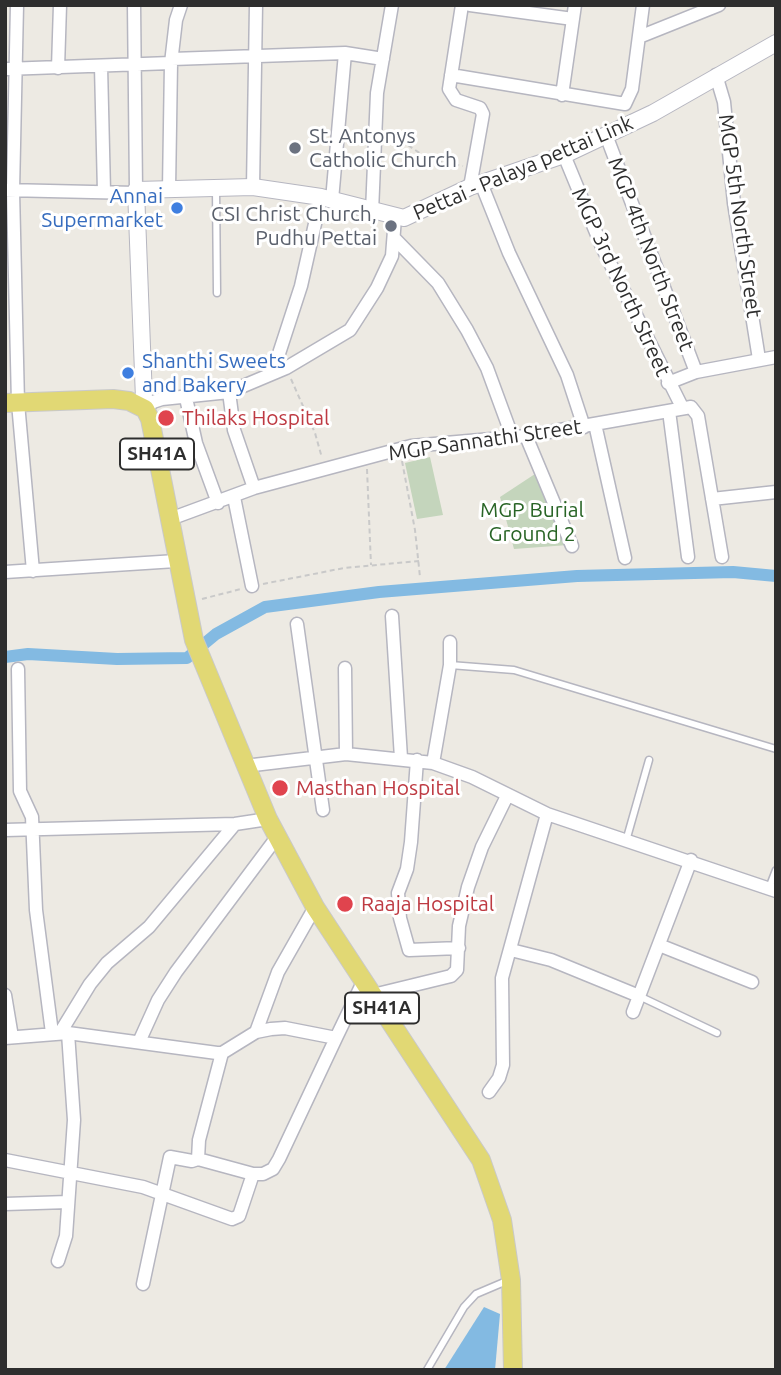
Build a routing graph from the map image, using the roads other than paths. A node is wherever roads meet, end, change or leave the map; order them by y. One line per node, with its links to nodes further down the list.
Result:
1 (18, 5): 21 (street)
2 (60, 5): 20 (street)
3 (134, 5): 18 (street)
4 (181, 5): 17 (street)
5 (256, 5): 15 (street)
6 (392, 5): 16 (street)
7 (461, 5): 22 (street)
8 (470, 5): 11 (street)
9 (643, 5): 12 (street)
10 (711, 7): 12 (street)
11 (574, 12): 24 (street)
12 (639, 37): 24 (street)
13 (776, 43): 23 (street, Pettai - Palaya pettai Link)
14 (345, 53): 15 (street); 16 (street); 34 (street)
15 (254, 57): 17 (street); 28 (street)
16 (383, 59): 35 (street)
17 (172, 61): 18 (street); 29 (street)
18 (133, 65): 19 (street); 33 (street)
19 (102, 66): 20 (street); 32 (street)
20 (58, 68): 21 (street)
21 (11, 69): 31 (street)
22 (451, 75): 24 (street); 27 (street)
23 (716, 75): 25 (street, Pettai - Palaya pettai Link); 40 (street, MGP 5th North Street)
24 (562, 95)
25 (606, 135): 26 (street, Pettai - Palaya pettai Link); 42 (street, MGP 4th North Street)
26 (564, 155): 27 (street, Pettai - Palaya pettai Link); 43 (street, MGP 3rd North Street)
27 (476, 185): 36 (street, Pettai - Palaya pettai Link); 49 (street)
28 (253, 187): 30 (street, Pettai - Palaya pettai Link); 34 (street, Pettai - Palaya pettai Link)
29 (169, 189): 30 (street, Pettai - Palaya pettai Link); 33 (street, Pettai - Palaya pettai Link)
30 (216, 189): 38 (lane)
31 (9, 190): 32 (street); 46 (street)
32 (104, 192): 33 (street)
33 (136, 192): 47 (street)
34 (327, 199): 35 (street, Pettai - Palaya pettai Link); 41 (street)
35 (372, 212): 36 (street, Pettai - Palaya pettai Link)
36 (395, 218): 37 (street)
37 (394, 238): 41 (street); 50 (street)
38 (217, 293)
39 (776, 357): 40 (street)
40 (759, 359): 42 (street)
41 (280, 370): 44 (street)
42 (696, 372): 43 (street)
43 (668, 383): 48 (street, MGP 3rd North Street)
44 (229, 392): 45 (street); 52 (street)
45 (186, 398): 47 (street); 56 (street)
46 (12, 403): 47 (main road); 63 (street)
47 (144, 408): 57 (main road, SH41A)
48 (675, 409): 49 (street, MGP Sannathi Street); 55 (street); 59 (street)
49 (589, 425): 51 (street, MGP Sannathi Street); 61 (street)
50 (512, 436): 51 (street, MGP Sannathi Street); 52 (street, MGP Sannathi Street)
51 (526, 436): 58 (street)
52 (254, 488): 54 (street, MGP Sannathi Street)
53 (776, 492): 55 (street)
54 (234, 497): 56 (street, MGP Sannathi Street); 65 (street)
55 (712, 499): 60 (street)
56 (218, 503): 57 (street, MGP Sannathi Street)
57 (170, 519): 62 (main road, SH41A)
58 (572, 546)
59 (688, 557)
60 (722, 557)
61 (625, 558)
62 (176, 561): 63 (street); 79 (main road, SH41A)
63 (33, 571): 64 (street)
64 (5, 572)
65 (252, 586)
66 (392, 616): 75 (street)
67 (297, 624): 74 (street)
68 (450, 642): 69 (street)
69 (450, 665): 72 (lane); 78 (street)
70 (345, 668): 73 (street)
71 (18, 669): 86 (street)
72 (776, 749)
73 (346, 754): 74 (street); 75 (street)
74 (316, 756): 79 (street); 81 (street)
75 (401, 758): 76 (street)
76 (417, 760): 78 (street); 94 (street)
77 (649, 760): 88 (lane)
78 (433, 763): 80 (street)
79 (245, 766): 83 (main road, SH41A)
80 (507, 796): 82 (street); 94 (street)
81 (323, 810)
82 (547, 814): 88 (street); 95 (street)
83 (268, 820): 84 (street); 87 (main road, SH41A)
84 (235, 824): 86 (street); 102 (street)
85 (5, 830): 86 (street)
86 (33, 830): 102 (street)
87 (277, 837): 92 (main road, SH41A); 106 (street)
88 (626, 841): 89 (street)
89 (691, 860): 91 (street); 93 (street)
90 (776, 870): 91 (lane)
91 (772, 890)
92 (314, 907): 97 (main road, SH41A); 101 (street)
93 (659, 944): 96 (street); 99 (street)
94 (459, 948): 97 (street)
95 (511, 950): 99 (street); 108 (street)
96 (752, 982)
97 (368, 987): 105 (street); 117 (main road, SH41A)
98 (5, 995): 104 (street)
99 (639, 996): 100 (street); 103 (lane)
100 (633, 1012)
101 (257, 1032): 105 (street); 107 (street)
102 (60, 1033): 104 (street); 106 (street); 111 (street)
103 (717, 1033)
104 (8, 1037)
105 (336, 1038): 112 (street)
106 (139, 1042): 107 (street)
107 (222, 1053): 109 (street)
108 (489, 1091)
109 (198, 1158): 112 (street); 113 (street)
110 (5, 1160): 111 (street)
111 (70, 1173): 113 (street); 114 (street)
112 (253, 1174): 113 (street)
113 (163, 1194): 118 (street)
114 (68, 1202): 115 (street); 116 (street)
115 (5, 1204)
116 (58, 1261)
117 (511, 1280): 119 (lane); 120 (main road, SH41A)
118 (144, 1284)
119 (427, 1370)
120 (513, 1370)

